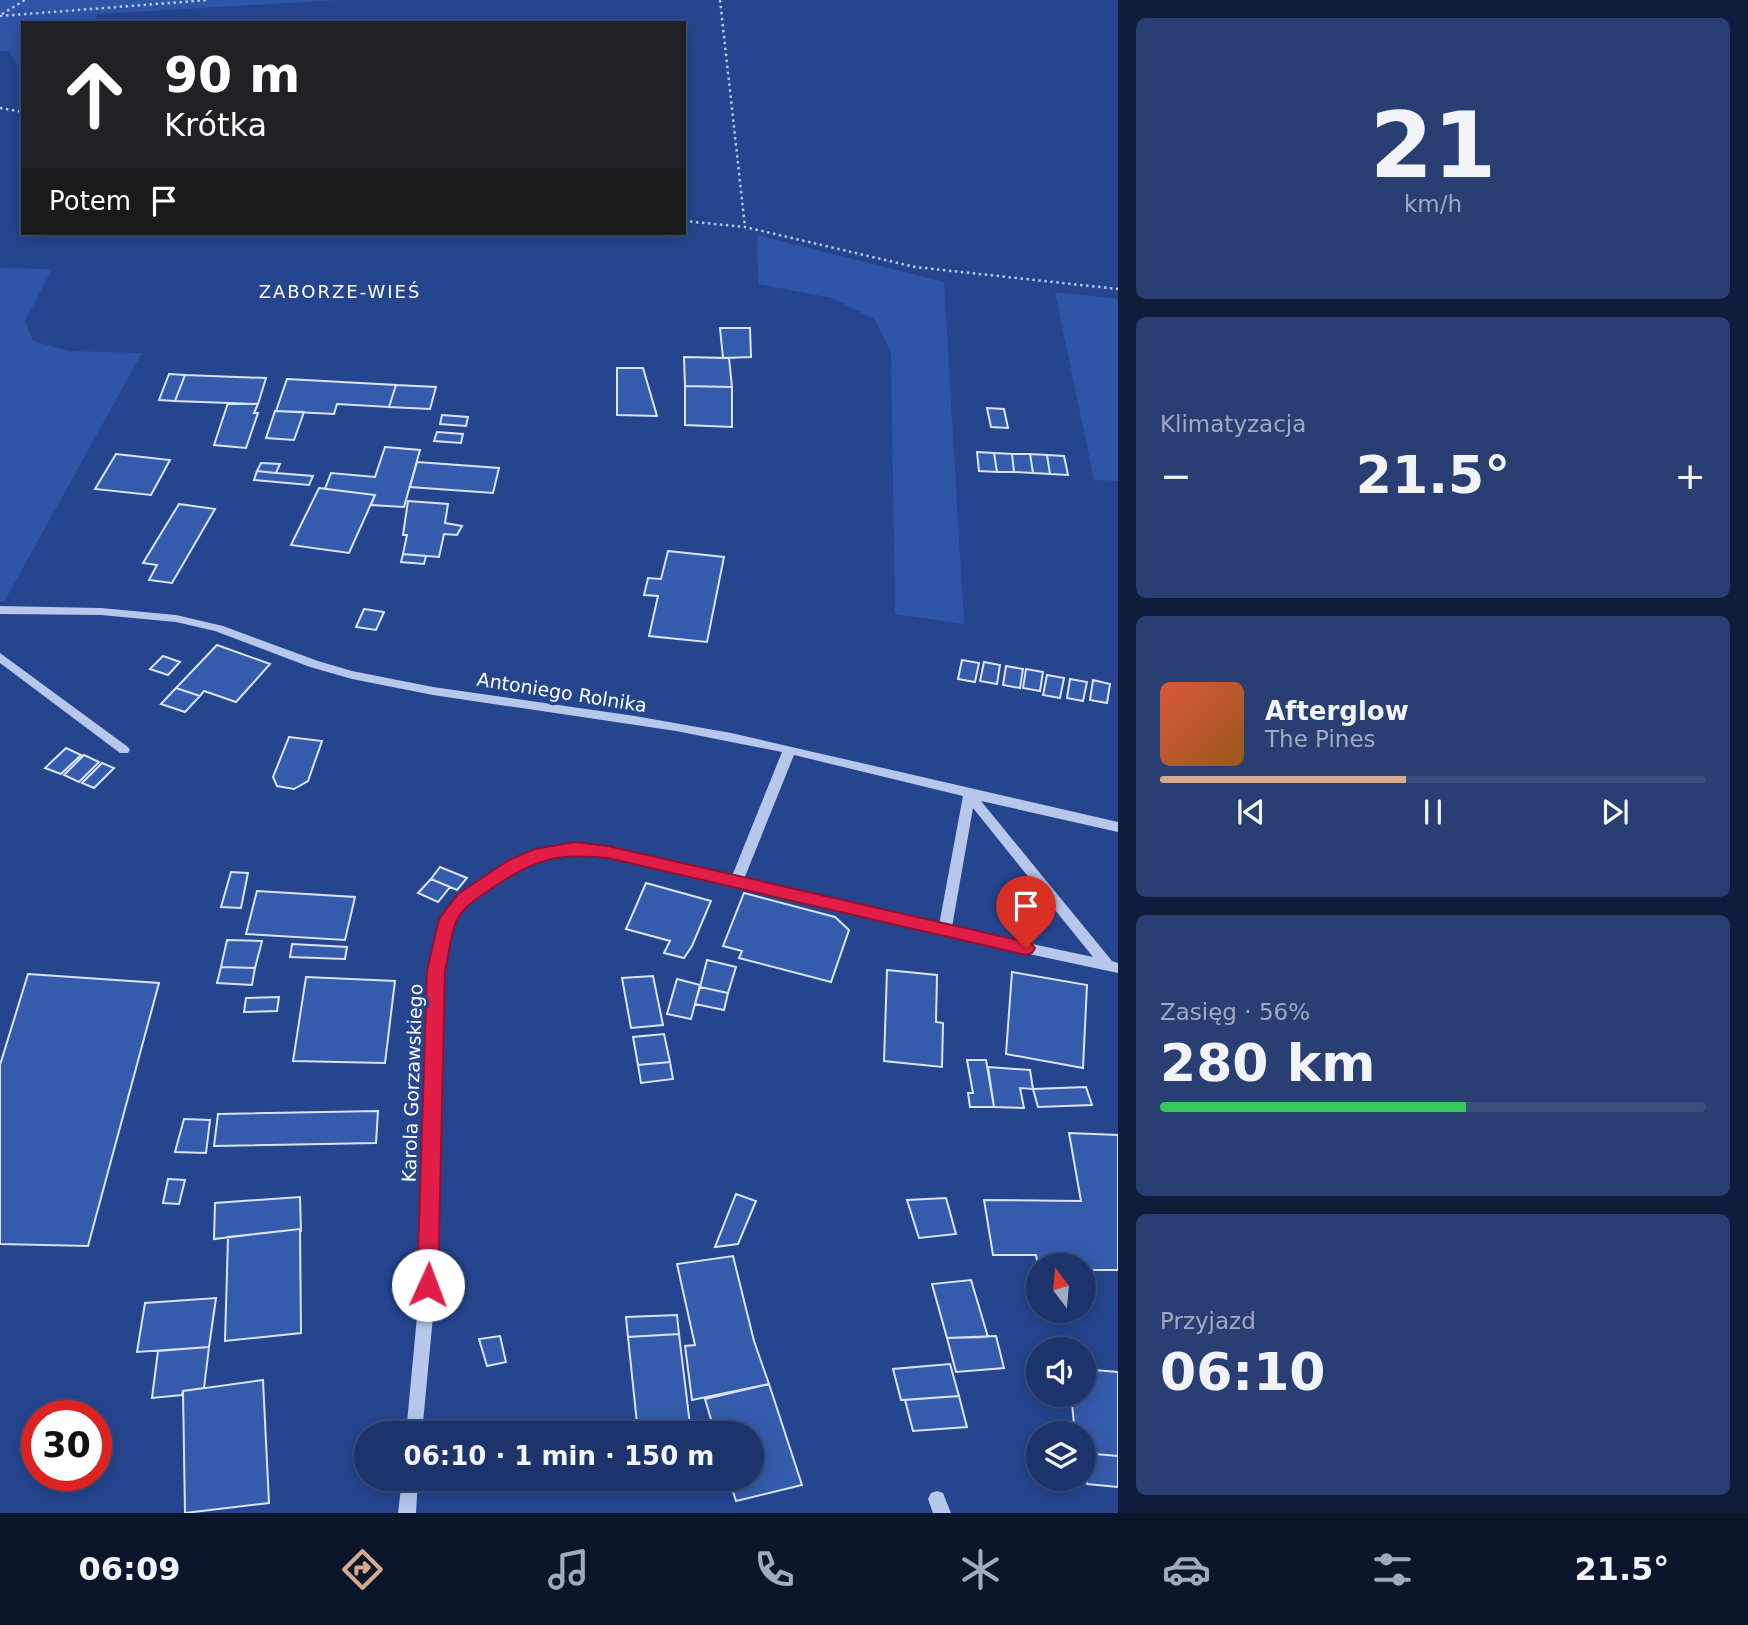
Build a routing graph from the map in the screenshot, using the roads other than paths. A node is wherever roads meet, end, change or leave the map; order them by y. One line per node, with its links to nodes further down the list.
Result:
1 (0, 610): 4 (street, Antoniego Rolnika)
2 (0, 657): 3 (street)
3 (124, 750)
4 (789, 751): 5 (street, Antoniego Rolnika); 7 (street)
5 (969, 795): 6 (street, Antoniego Rolnika); 8 (street); 9 (street)
6 (1118, 827)
7 (737, 881): 8 (street, Karola Gorzawskiego); 10 (street, Karola Gorzawskiego)
8 (944, 931): 9 (street, Karola Gorzawskiego)
9 (1113, 967)
10 (415, 1421)
11 (409, 1491): 12 (street)
12 (407, 1513)

